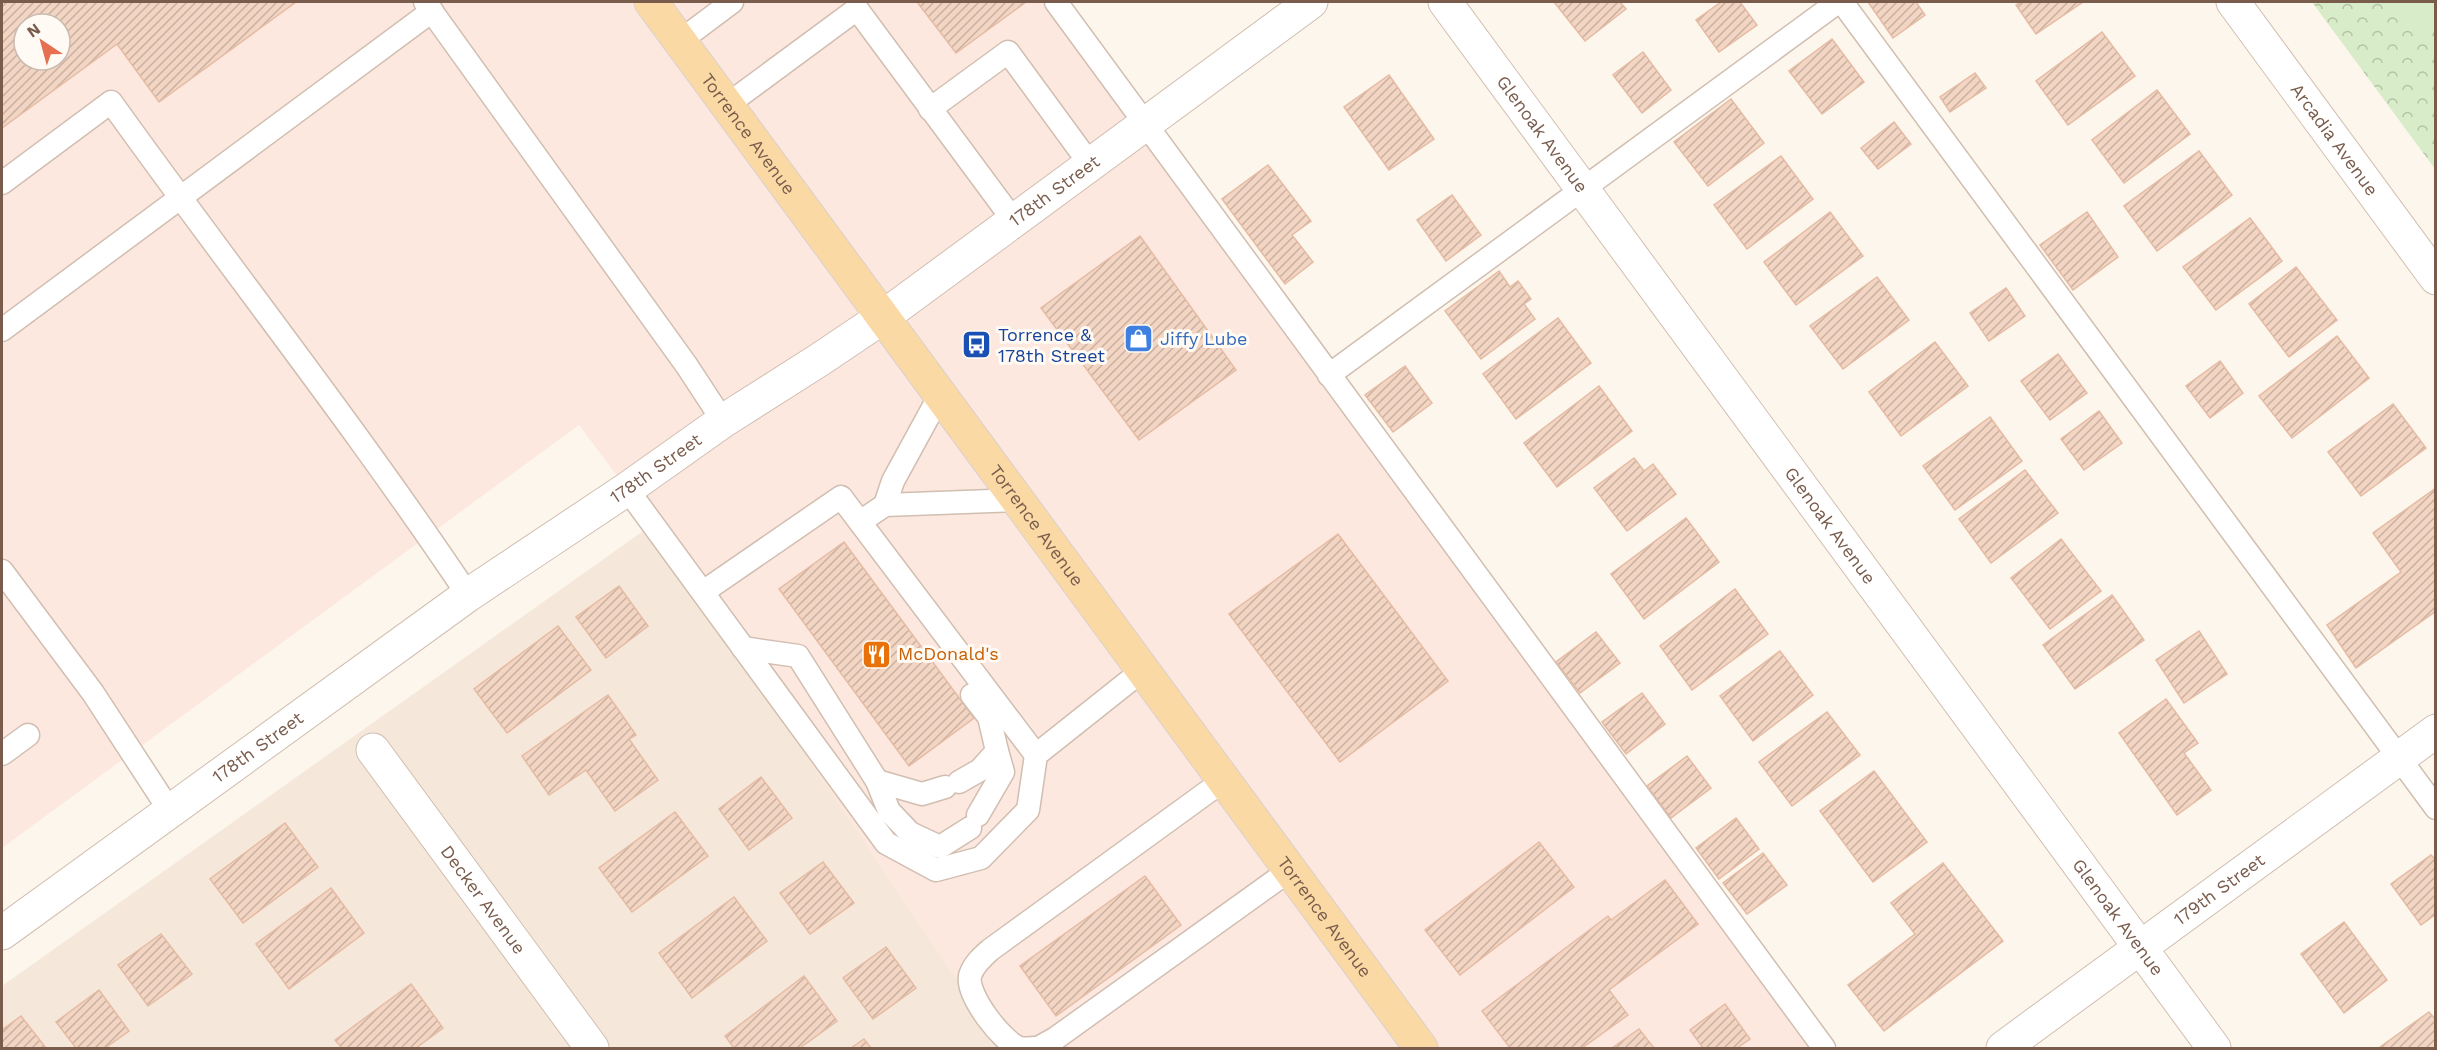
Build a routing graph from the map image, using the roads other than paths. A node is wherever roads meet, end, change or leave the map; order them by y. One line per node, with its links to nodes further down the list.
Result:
1 (651, 2): 9 (main road, Torrence Avenue)
2 (732, 2): 9 (lane)
3 (1056, 2): 12 (lane)
4 (1311, 2): 12 (street, 178th Street)
5 (1444, 2): 15 (street, Glenoak Avenue)
6 (1840, 2): 15 (lane); 39 (lane)
7 (2233, 2): 18 (street, Arcadia Avenue)
8 (428, 6): 16 (lane); 23 (lane)
9 (680, 41): 10 (main road, Torrence Avenue)
10 (727, 105): 11 (lane); 19 (main road, Torrence Avenue)
11 (930, 109): 13 (lane); 17 (lane)
12 (1144, 124): 13 (street, 178th Street); 21 (lane)
13 (1090, 164): 17 (street, 178th Street)
14 (2, 183): 16 (lane)
15 (1582, 189): 21 (lane); 46 (street, Glenoak Avenue)
16 (180, 199): 20 (lane); 30 (lane)
17 (1014, 221): 19 (street, 178th Street)
18 (2436, 278)
19 (883, 317): 22 (main road, Torrence Avenue); 23 (street, 178th Street)
20 (5, 319)
21 (1329, 375): 50 (lane)
22 (940, 395): 25 (main road, Torrence Avenue); 26 (lane)
23 (723, 421): 24 (street, 178th Street)
24 (627, 489): 29 (lane); 30 (street, 178th Street)
25 (1018, 501): 26 (lane); 32 (main road, Torrence Avenue)
26 (885, 505): 27 (lane)
27 (866, 531): 29 (lane); 36 (lane); 38 (lane)
28 (2, 571): 43 (lane)
29 (703, 592): 31 (lane)
30 (468, 595): 43 (street, 178th Street)
31 (743, 648): 38 (lane); 41 (lane)
32 (1143, 670): 38 (lane); 40 (main road, Torrence Avenue)
33 (2436, 731): 39 (street, 179th Street)
34 (28, 735): 37 (lane)
35 (373, 750): 47 (street, Decker Avenue)
36 (997, 751): 41 (lane); 41 (lane)
37 (2, 754)
38 (1036, 755)
39 (2399, 758): 42 (lane); 46 (street, 179th Street)
40 (1224, 780): 44 (main road, Torrence Avenue); 48 (lane)
41 (877, 781)
42 (2436, 808)
43 (170, 811): 45 (street, 178th Street)
44 (1290, 870): 48 (lane); 49 (main road, Torrence Avenue)
45 (2, 933)
46 (2140, 948): 51 (street, 179th Street); 52 (street, Glenoak Avenue)
47 (592, 1048)
48 (1036, 1048)
49 (1421, 1048)
50 (1824, 1048)
51 (2003, 1048)
52 (2214, 1048)

